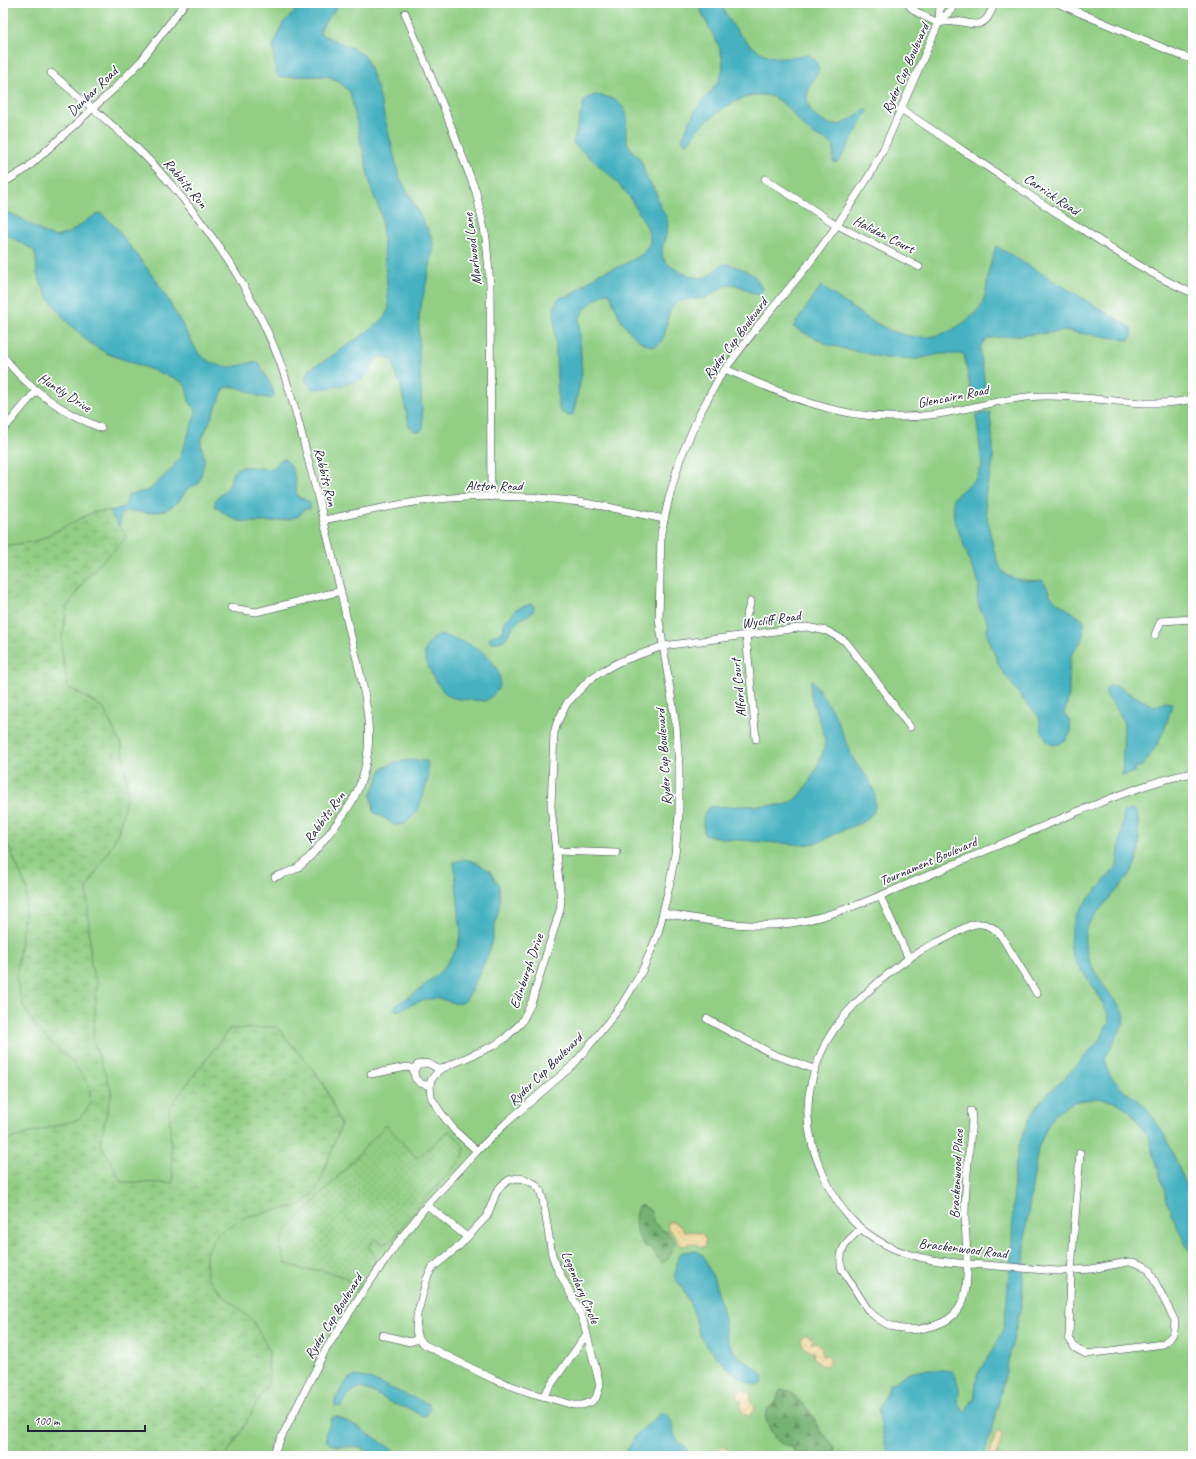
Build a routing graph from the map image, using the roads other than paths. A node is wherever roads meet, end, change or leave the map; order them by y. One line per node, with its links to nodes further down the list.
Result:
1 (185, 3): 13 (street, Dunbar Road)
2 (908, 3): 10 (street)
3 (934, 3): 8 (street, Ryder Cup Boulevard)
4 (940, 3): 8 (street, Ryder Cup Boulevard)
5 (956, 3): 10 (street, Ryder Cup Boulevard)
6 (995, 3): 10 (street)
7 (1057, 3): 11 (street)
8 (939, 12): 10 (street, Ryder Cup Boulevard)
9 (405, 13): 26 (street, Marlwood Lane)
10 (939, 22): 14 (street, Ryder Cup Boulevard)
11 (1193, 59)
12 (51, 72): 13 (street, Rabbits Run)
13 (93, 109): 16 (street, Dunbar Road); 28 (street, Rabbits Run)
14 (901, 109): 17 (street, Ryder Cup Boulevard); 19 (street, Carrick Road)
15 (765, 179): 17 (street, Halidan Court)
16 (3, 183)
17 (838, 225): 18 (street, Halidan Court); 21 (street, Ryder Cup Boulevard)
18 (919, 267)
19 (1193, 293)
20 (3, 356): 22 (street, Huntly Drive)
21 (725, 369): 23 (street, Glencairn Road); 27 (street, Ryder Cup Boulevard)
22 (36, 391): 24 (street, Huntly Drive); 25 (street)
23 (1193, 399)
24 (101, 428)
25 (3, 430)
26 (491, 497): 27 (street, Alston Road); 28 (street, Alston Road)
27 (664, 519): 35 (street, Ryder Cup Boulevard)
28 (324, 520): 29 (street, Rabbits Run)
29 (341, 591): 31 (street); 41 (street, Rabbits Run)
30 (751, 601): 34 (street, Alford Court)
31 (231, 608)
32 (1193, 619): 33 (street)
33 (1155, 635)
34 (746, 636): 35 (street, Wycliff Road); 36 (street, Wycliff Road); 37 (street, Alford Court)
35 (663, 646): 39 (street, Edinburgh Drive); 43 (street, Ryder Cup Boulevard)
36 (910, 727)
37 (756, 739)
38 (1193, 773): 42 (street, Tournament Boulevard)
39 (556, 851): 40 (street); 48 (street, Edinburgh Drive)
40 (617, 853)
41 (275, 877)
42 (880, 896): 43 (street, Tournament Boulevard); 44 (street)
43 (663, 912): 53 (street, Ryder Cup Boulevard)
44 (909, 959): 45 (street, Brackenwood Road); 49 (street, Brackenwood Road)
45 (1037, 994)
46 (707, 1019): 49 (street)
47 (415, 1069): 48 (street); 50 (street); 51 (street)
48 (439, 1070): 51 (street)
49 (814, 1070): 56 (street, Brackenwood Road)
50 (371, 1074)
51 (430, 1086): 53 (street)
52 (971, 1110): 58 (street, Brackenwood Place)
53 (477, 1151): 55 (street, Ryder Cup Boulevard)
54 (1080, 1153): 59 (street)
55 (427, 1205): 57 (street); 64 (street, Ryder Cup Boulevard)
56 (861, 1229): 58 (street, Brackenwood Road); 58 (street, Brackenwood Place)
57 (467, 1237): 61 (street, Legendary Circle); 62 (street, Legendary Circle)
58 (966, 1264): 59 (street, Brackenwood Road)
59 (1071, 1271): 59 (street)
60 (382, 1335): 62 (street)
61 (586, 1335): 63 (street, Legendary Circle); 63 (street, Legendary Circle)
62 (418, 1339): 63 (street, Legendary Circle)
63 (543, 1396)
64 (272, 1456)

